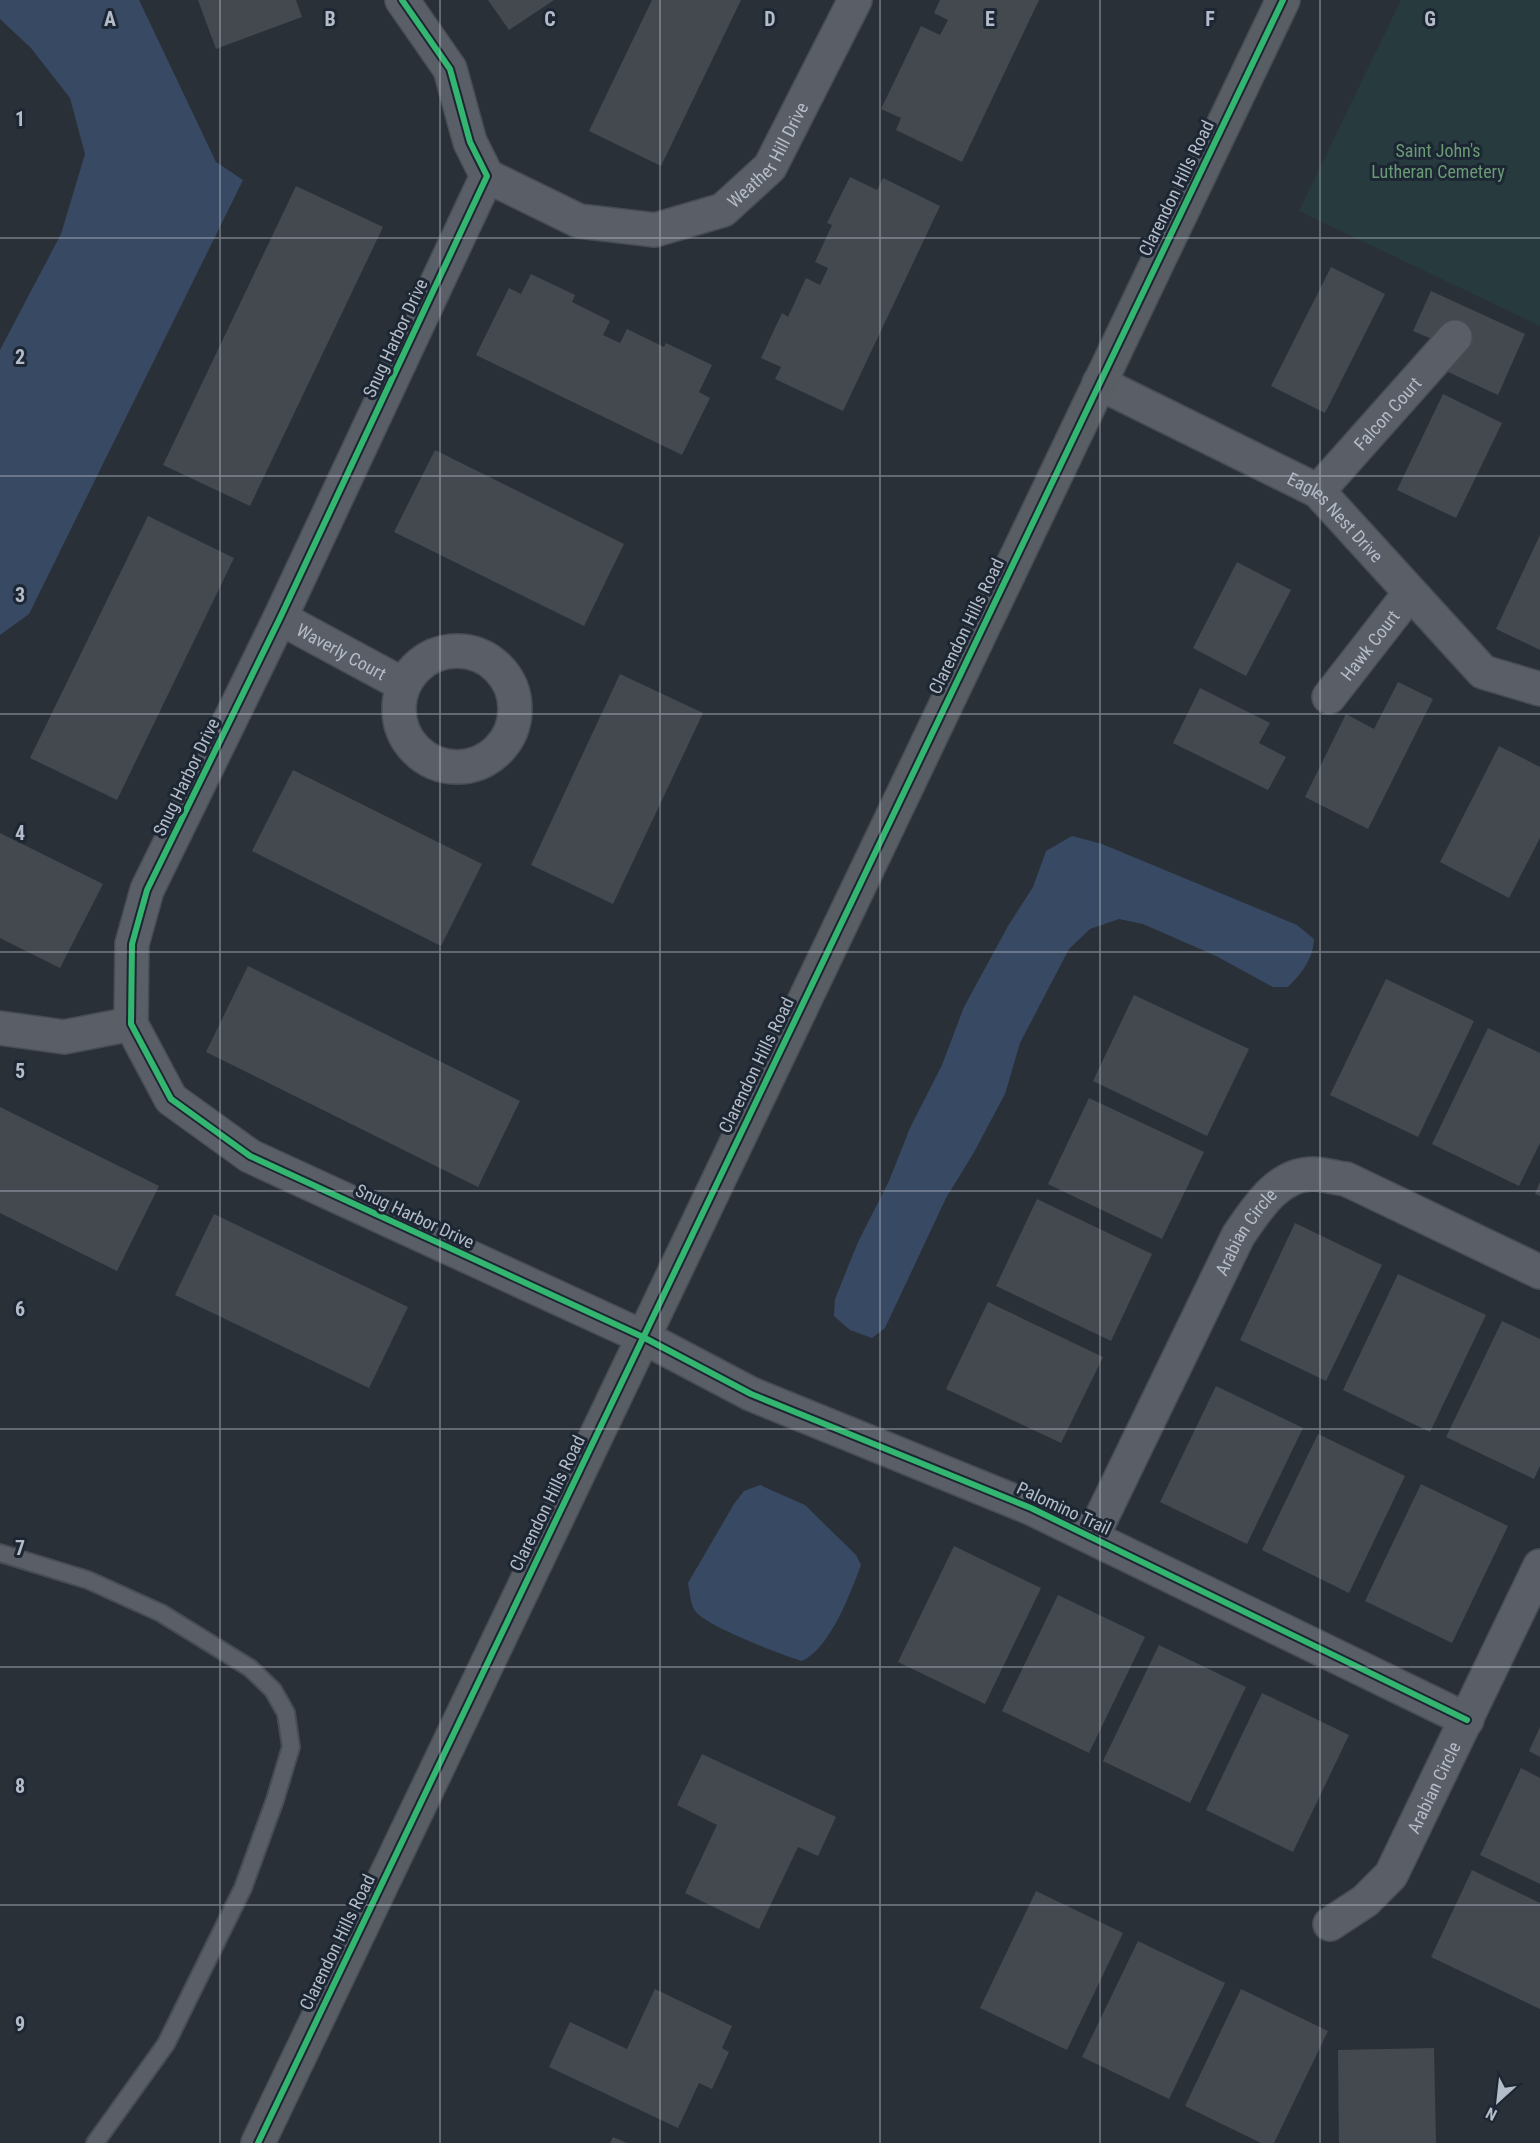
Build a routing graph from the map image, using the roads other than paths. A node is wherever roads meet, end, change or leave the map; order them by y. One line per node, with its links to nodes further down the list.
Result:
1 (402, 0): 4 (street)
2 (855, 0): 4 (street, Weather Hill Drive)
3 (1283, 0): 6 (street, Clarendon Hills Road)
4 (487, 176): 9 (street, Snug Harbor Drive)
5 (1455, 337): 7 (street, Falcon Court)
6 (1099, 383): 7 (street, Eagles Nest Drive); 16 (street, Clarendon Hills Road)
7 (1318, 491): 8 (street, Eagles Nest Drive)
8 (1410, 593): 11 (street, Eagles Nest Drive); 12 (street, Hawk Court)
9 (280, 618): 10 (street, Waverly Court); 13 (street, Snug Harbor Drive)
10 (404, 685)
11 (1540, 689)
12 (1329, 697)
13 (130, 1024): 14 (street); 16 (street, Snug Harbor Drive)
14 (0, 1028)
15 (1540, 1272): 17 (street, Arabian Circle)
16 (643, 1337): 17 (street, Palomino Trail); 23 (street, Clarendon Hills Road)
17 (1092, 1537): 20 (street, Palomino Trail)
18 (0, 1553): 22 (lane)
19 (1540, 1566): 20 (street, Arabian Circle)
20 (1467, 1720): 21 (street, Arabian Circle)
21 (1330, 1924)
22 (95, 2143)
23 (258, 2143)

